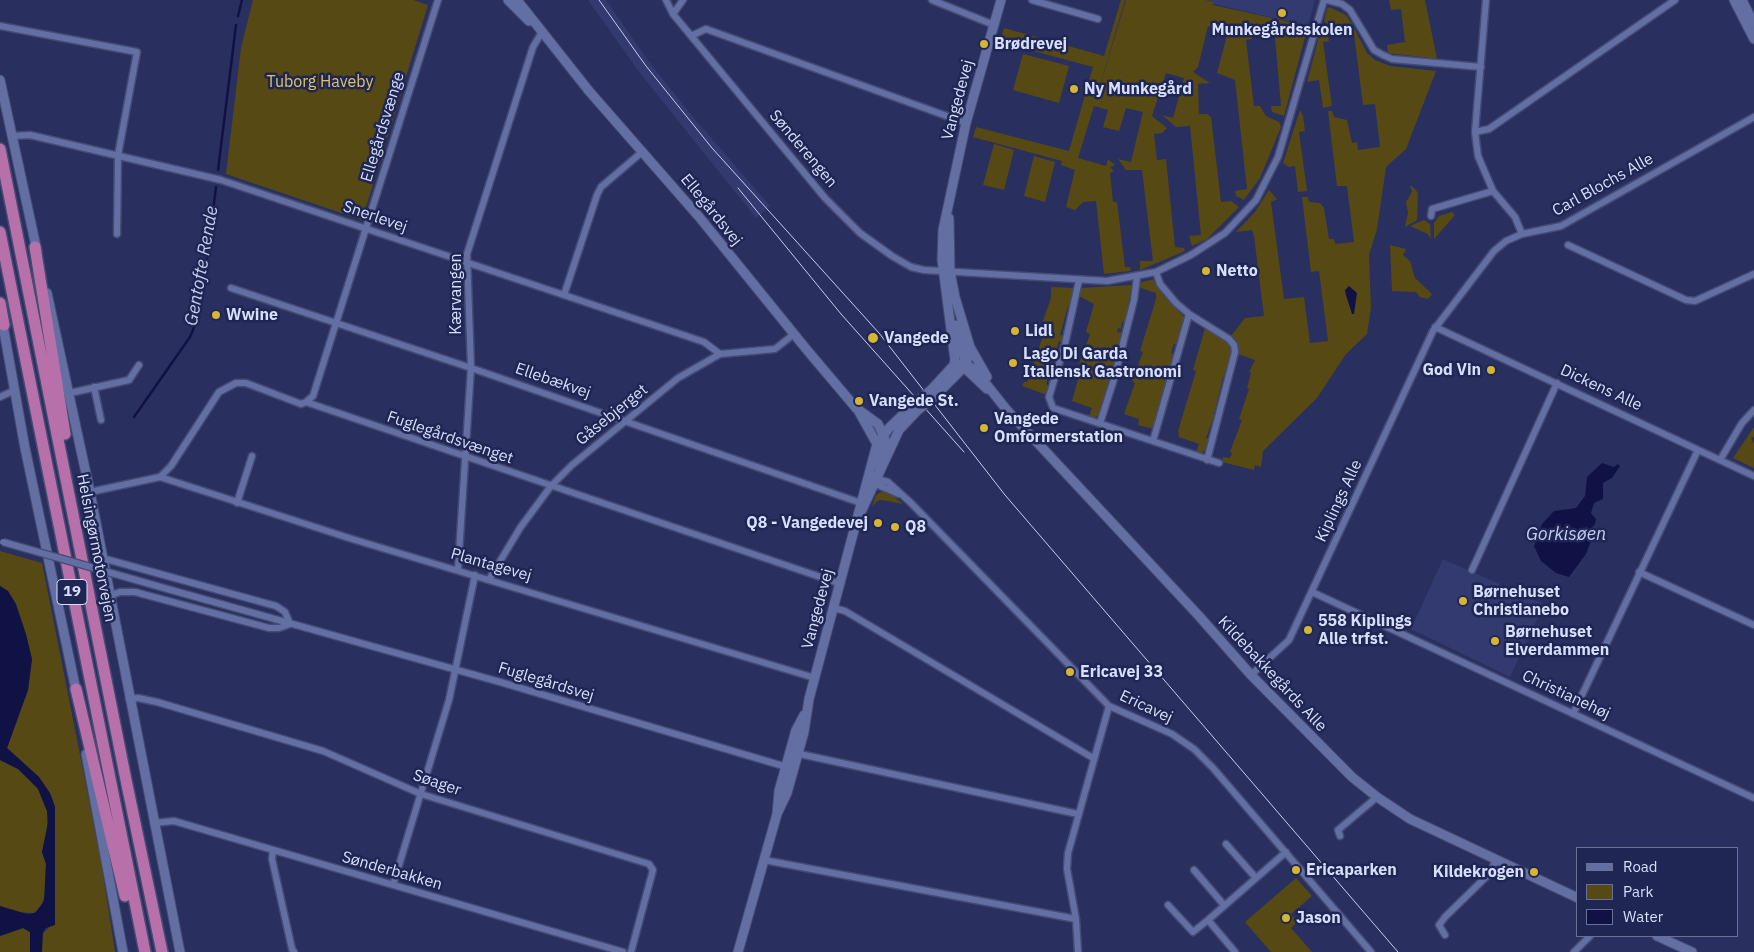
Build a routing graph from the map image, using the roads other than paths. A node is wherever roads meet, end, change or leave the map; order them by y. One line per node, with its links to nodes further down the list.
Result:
1 (438, 0): 33 (street, Ellegårdsvænge)
2 (508, 0): 19 (street, Ellegårdsvej)
3 (517, 0): 19 (street, Ellegårdsvej)
4 (666, 0): 14 (street, Sønderengen)
5 (683, 0): 14 (street)
6 (932, 0): 17 (street)
7 (1001, 0): 17 (street, Vangedevej)
8 (1032, 0): 15 (street)
9 (1325, 0): 22 (street); 41 (street, Sønderengen)
10 (1486, 0): 22 (street)
11 (1675, 0): 26 (street)
12 (1734, 0): 21 (street)
13 (1742, 0): 16 (street)
14 (673, 14): 20 (street, Sønderengen)
15 (1098, 19)
16 (1754, 24)
17 (994, 25): 25 (street, Vangedevej)
18 (0, 26): 30 (street)
19 (542, 32): 29 (street, Ellegårdsvej); 39 (street, Kærvangen)
20 (691, 36): 25 (street); 40 (street, Sønderengen)
21 (1753, 36)
22 (1481, 67): 26 (street)
23 (0, 80): 27 (street)
24 (1754, 117): 36 (street, Carl Blochs Alle)
25 (966, 123): 40 (street, Vangedevej)
26 (1475, 132): 31 (street)
27 (12, 136): 30 (street, Snerlevej); 38 (street)
28 (0, 149): 92 (highway, Helsingørmotorvejen / 19)
29 (642, 152): 46 (street); 54 (street, Ellegårdsvej)
30 (118, 155): 33 (street, Snerlevej); 35 (street)
31 (1493, 191): 32 (street); 36 (street)
32 (1432, 216)
33 (366, 228): 39 (street, Snerlevej); 51 (street, Ellegårdsvænge)
34 (0, 232): 133 (highway, Helsingørmotorvejen / 19)
35 (117, 234)
36 (1522, 234): 53 (street, Carl Blochs Alle)
37 (1568, 246): 42 (street)
38 (35, 247): 63 (street); 92 (highway)
39 (466, 262): 46 (street, Snerlevej); 59 (street, Kærvangen)
40 (947, 271): 44 (street, Sønderengen); 47 (street, Vangedevej); 56 (street, Vangedevej)
41 (1156, 272): 43 (street, Sønderengen); 50 (street)
42 (1754, 274)
43 (1137, 277): 44 (street, Sønderengen); 72 (street)
44 (1079, 280): 72 (street)
45 (231, 288): 51 (street, Ellebækvej)
46 (564, 295): 55 (street, Snerlevej)
47 (949, 302): 56 (street); 58 (street, Vangedevej)
48 (0, 303): 52 (highway)
49 (0, 310): 52 (street)
50 (1189, 314): 76 (street); 81 (street)
51 (335, 322): 59 (street, Ellebækvej); 66 (street, Ellegårdsvænge)
52 (4, 325): 62 (street)
53 (1435, 326): 60 (street, Dickens Alle); 101 (street, Kiplings Alle)
54 (794, 334): 55 (street, Gåsebjerget); 68 (street, Ellegårdsvej)
55 (720, 354): 71 (street, Gåsebjerget)
56 (971, 363): 58 (street); 64 (street, Vangedevej); 107 (street, Kildebakkegårds Alle)
57 (139, 365): 61 (street)
58 (954, 365): 64 (street, Vangedevej)
59 (471, 368): 71 (street, Ellebækvej); 80 (street, Kærvangen)
60 (1557, 383): 78 (street, Dickens Alle); 96 (street)
61 (94, 388): 63 (street); 70 (street)
62 (16, 390): 65 (street); 109 (street)
63 (70, 393): 89 (street)
64 (935, 393): 67 (street, Vangedevej, bridge)
65 (0, 397)
66 (306, 402): 80 (street, Fuglegårdsvænget); 85 (street, Fuglegårdsvænget)
67 (914, 407): 73 (street); 74 (street, Vangedevej); 75 (street, Vangedevej)
68 (856, 408): 73 (street, Ellegårdsvej); 75 (street); 77 (street, Ellegårdsvej)
69 (1754, 410): 82 (street)
70 (101, 420)
71 (626, 421): 88 (street, Gåsebjerget); 91 (street, Ellebækvej)
72 (1100, 423): 76 (street)
73 (878, 424): 75 (street)
74 (899, 430): 75 (street); 87 (street, Vangedevej)
75 (884, 434): 77 (street, Vangedevej); 87 (street)
76 (1153, 441): 81 (street)
77 (877, 444): 86 (street, Vangedevej)
78 (1698, 450): 82 (street, Dickens Alle); 97 (street)
79 (252, 456): 90 (street)
80 (466, 457): 88 (street, Fuglegårdsvænget); 95 (street, Kærvangen)
81 (1207, 460): 83 (street)
82 (1720, 460): 84 (street, Dickens Alle)
83 (1219, 463)
84 (1754, 476)
85 (160, 477): 89 (street); 90 (street, Plantagevej)
86 (867, 478): 87 (street); 91 (street, Vangedevej)
87 (877, 478): 91 (street, Vangedevej); 111 (street, Ericavej)
88 (551, 486): 99 (street, Gåsebjerget); 100 (street, Fuglegårdsvænget)
89 (90, 492): 94 (street)
90 (238, 504): 95 (street, Plantagevej)
91 (863, 504): 100 (street, Vangedevej)
92 (73, 512): 142 (highway, Helsingørmotorvejen / 19)
93 (2, 541): 104 (street, Fuglegårdsvej, bridge)
94 (102, 558): 102 (street); 104 (street)
95 (458, 569): 98 (street, Plantagevej)
96 (1472, 570)
97 (1640, 572): 105 (street); 112 (street)
98 (476, 575): 99 (street, Plantagevej); 106 (street)
99 (490, 578): 108 (street, Plantagevej)
100 (840, 584): 103 (street, Vangedevej)
101 (1312, 592): 107 (street, Kiplings Alle); 112 (street, Christianehøj)
102 (109, 596): 104 (street, Fuglegårdsvej); 110 (street)
103 (834, 608): 108 (street, Vangedevej); 114 (street)
104 (290, 624): 106 (street, Fuglegårdsvej)
105 (1754, 625)
106 (454, 669): 115 (street, Fuglegårdsvej); 116 (street)
107 (1251, 676): 117 (street, Kildebakkegårds Alle)
108 (814, 678): 113 (street, Vangedevej)
109 (76, 689): 133 (highway); 140 (street)
110 (129, 699): 116 (street, Søager); 120 (street)
111 (1109, 706): 114 (street); 124 (street, Ericavej)
112 (1573, 714): 118 (street, Christianehøj)
113 (794, 753): 115 (street, Vangedevej); 119 (street)
114 (1093, 758): 119 (street)
115 (790, 768): 125 (street, Vangedevej)
116 (421, 794): 129 (street); 146 (street, Søager)
117 (1377, 797): 121 (street); 126 (street, Kildebakkegårds Alle)
118 (1754, 798)
119 (1078, 814): 134 (street)
120 (154, 823): 123 (street, Sønderbakken); 143 (street)
121 (1340, 836)
122 (1226, 844): 128 (street)
123 (273, 850): 129 (street, Sønderbakken); 144 (street)
124 (1286, 852): 128 (street); 149 (street, Ericavej)
125 (764, 860): 134 (street); 139 (street, Vangedevej)
126 (1496, 860): 130 (street, Kildebakkegårds Alle); 136 (street)
127 (1194, 870): 132 (street)
128 (1256, 878): 132 (street)
129 (393, 885): 145 (street, Sønderbakken)
130 (1576, 897)
131 (1168, 905): 135 (street)
132 (1224, 905): 135 (street)
133 (137, 918): 141 (highway, Helsingørmotorvejen / 19)
134 (1076, 919): 147 (street)
135 (1208, 920): 148 (street)
136 (1444, 935)
137 (1589, 937): 150 (street)
138 (1659, 937): 151 (street)
139 (740, 950)
140 (123, 952)
141 (145, 952)
142 (162, 952)
143 (180, 952)
144 (294, 952)
145 (622, 952)
146 (630, 952)
147 (1078, 952)
148 (1235, 952)
149 (1371, 952)
150 (1574, 952)
151 (1692, 952)

